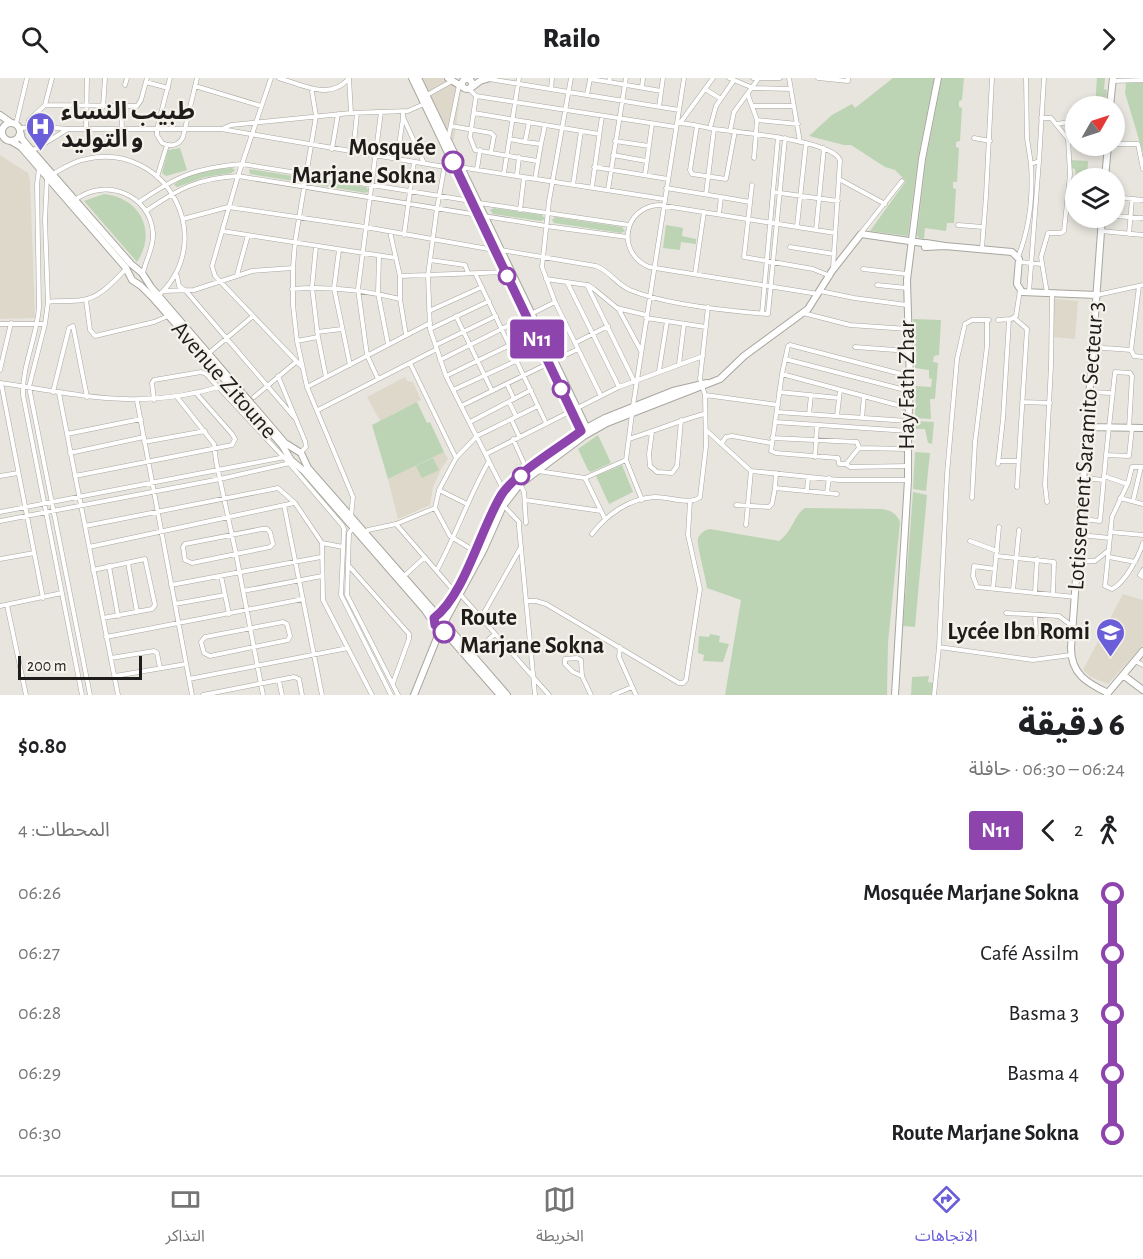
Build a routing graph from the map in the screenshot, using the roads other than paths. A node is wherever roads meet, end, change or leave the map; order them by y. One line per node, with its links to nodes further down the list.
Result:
1 (27, 78): 96 (street)
2 (52, 78): 61 (street)
3 (87, 78): 66 (street)
4 (105, 78): 67 (street)
5 (127, 78): 40 (street)
6 (170, 78): 44 (street)
7 (197, 78): 42 (street)
8 (271, 78): 63 (street)
9 (279, 78): 10 (street)
10 (349, 78): 73 (street)
11 (412, 78): 60 (street)
12 (418, 78): 52 (street)
13 (489, 78): 38 (street); 39 (street)
14 (519, 78): 39 (street)
15 (552, 78): 47 (street)
16 (571, 78): 51 (street)
17 (590, 78): 34 (street); 53 (street)
18 (626, 78): 41 (street)
19 (643, 78): 43 (street)
20 (663, 78): 49 (street)
21 (684, 78): 70 (street)
22 (713, 78): 48 (street)
23 (729, 78): 35 (street)
24 (780, 78): 32 (street)
25 (789, 78): 46 (street)
26 (818, 78): 27 (street)
27 (848, 78)
28 (938, 78): 236 (street, Hay Fath Zhar)
29 (992, 78): 120 (street)
30 (1026, 78): 147 (street)
31 (1044, 78): 82 (street)
32 (759, 79): 45 (street)
33 (147, 80): 44 (street); 62 (street)
34 (609, 80): 41 (street)
35 (734, 80): 45 (street); 57 (street)
36 (1113, 80): 37 (street); 56 (street)
37 (1142, 80)
38 (463, 83): 52 (street); 55 (street); 94 (street)
39 (518, 84): 47 (street); 59 (street)
40 (125, 85)
41 (625, 85): 43 (street); 58 (street)
42 (195, 86): 63 (street); 106 (street)
43 (642, 87): 49 (street)
44 (168, 88): 102 (street)
45 (753, 88): 46 (street); 54 (street)
46 (791, 88): 65 (street)
47 (551, 89): 51 (street)
48 (705, 89): 57 (street); 90 (street)
49 (661, 91): 68 (street)
50 (312, 92): 78 (street)
51 (569, 93): 53 (street); 69 (street)
52 (427, 95): 117 (street)
53 (587, 95): 58 (street)
54 (748, 95): 64 (street); 108 (street)
55 (476, 96): 59 (street); 75 (street)
56 (1111, 96)
57 (721, 99): 105 (street)
58 (622, 101): 68 (street); 81 (street)
59 (516, 102): 69 (street); 83 (street)
60 (425, 104): 71 (street); 132 (street)
61 (45, 105): 66 (street); 93 (street)
62 (121, 106): 67 (street); 97 (street)
63 (261, 106): 85 (street)
64 (753, 106): 65 (street); 84 (street)
65 (795, 106): 91 (street)
66 (86, 107): 67 (street); 101 (street)
67 (103, 107)
68 (659, 107): 70 (street)
69 (566, 110): 79 (street); 98 (street)
70 (679, 110): 90 (street)
71 (402, 111): 72 (street); 80 (street)
72 (381, 112): 74 (street); 137 (street)
73 (351, 113): 74 (street); 76 (street)
74 (357, 113): 134 (street)
75 (474, 113): 83 (street); 104 (street)
76 (338, 114): 78 (street); 129 (street)
77 (0, 115): 96 (street, Avenue Zitoune)
78 (316, 116): 85 (street); 126 (street)
79 (602, 116): 81 (street); 109 (street)
80 (403, 117): 140 (street); 146 (street)
81 (619, 118): 89 (street); 119 (street)
82 (1041, 118): 92 (street); 143 (street)
83 (513, 120): 86 (street); 115 (street)
84 (757, 120): 91 (street); 110 (street)
85 (256, 122): 103 (street); 111 (street)
86 (529, 122): 88 (street); 121 (street)
87 (1065, 123): 92 (street)
88 (545, 124): 98 (street); 123 (street)
89 (652, 124): 90 (street); 127 (street)
90 (678, 124): 95 (street); 165 (street)
91 (798, 124): 122 (street)
92 (1057, 124): 252 (street)
93 (28, 126): 96 (street); 100 (street)
94 (451, 126): 104 (street); 117 (street)
95 (697, 126): 105 (street); 160 (street)
96 (16, 127): 99 (street); 118 (street); 131 (street, Avenue Zitoune)
97 (122, 128): 101 (street); 102 (street)
98 (563, 128): 107 (street); 167 (street)
99 (1, 129): 118 (street)
100 (68, 129): 101 (street); 131 (street)
101 (86, 129)
102 (157, 129): 106 (street); 125 (street)
103 (221, 129): 106 (street); 111 (street)
104 (471, 129): 130 (street); 133 (street)
105 (712, 129): 108 (street); 160 (street)
106 (185, 130): 125 (street)
107 (581, 130): 109 (street); 172 (street)
108 (733, 131): 110 (street); 160 (street)
109 (599, 134): 150 (street)
110 (757, 134): 112 (street); 139 (street)
111 (252, 135): 126 (street); 145 (street)
112 (778, 137): 113 (street); 179 (street)
113 (785, 138): 122 (street); 181 (street)
114 (974, 138): 120 (street)
115 (510, 139): 121 (street); 135 (street)
116 (0, 140): 118 (street)
117 (448, 140): 149 (street)
118 (10, 141): 151 (street, Avenue Zitoune)
119 (615, 141): 127 (street); 136 (street)
120 (990, 141): 221 (street)
121 (525, 142): 123 (street)
122 (803, 143): 128 (street); 184 (street)
123 (541, 144): 141 (street)
124 (1125, 144): 153 (street)
125 (167, 145): 161 (street)
126 (311, 146): 129 (street); 156 (street)
127 (649, 146): 142 (street)
128 (824, 148): 166 (street); 187 (street)
129 (332, 149): 134 (street)
130 (480, 150): 133 (street); 152 (street)
131 (32, 151): 163 (street, Avenue Zitoune)
132 (448, 151): 148 (street); 149 (street)
133 (491, 152): 135 (street)
134 (353, 153): 137 (street)
135 (507, 154): 138 (street); 155 (street)
136 (613, 155): 142 (street); 154 (street)
137 (375, 156): 140 (street); 171 (street)
138 (519, 157): 141 (street); 159 (street)
139 (754, 158)
140 (397, 159): 144 (street)
141 (537, 161): 164 (street)
142 (646, 161): 157 (street)
143 (1038, 161): 147 (street); 251 (street)
144 (414, 162): 146 (street); 178 (street)
145 (242, 164): 156 (street); 158 (street); 170 (street)
146 (424, 164): 148 (street)
147 (1031, 164): 247 (street)
148 (445, 167): 183 (street)
149 (459, 167): 152 (street); 195 (street)
150 (594, 167): 154 (street); 175 (street)
151 (39, 168): 163 (street, Avenue Zitoune); 169 (street)
152 (477, 169): 155 (street)
153 (1143, 169)
154 (611, 170): 157 (street); 177 (street)
155 (504, 173): 159 (street)
156 (306, 175): 171 (street); 174 (street)
157 (645, 175): 165 (street)
158 (238, 176): 174 (street); 180 (street); 200 (street)
159 (517, 176): 162 (street)
160 (708, 176): 182 (street)
161 (157, 177): 163 (street); 170 (street)
162 (524, 177): 164 (street); 202 (street)
163 (48, 179): 169 (street); 191 (street, Avenue Zitoune); 253 (street, Avenue Zitoune); 297 (street)
164 (535, 179): 167 (street)
165 (668, 179): 176 (street)
166 (839, 179): 193 (street); 198 (street)
167 (554, 181): 172 (street); 205 (street)
168 (902, 181): 198 (street)
169 (37, 184): 316 (street)
170 (165, 185): 180 (street); 194 (street)
171 (371, 185): 178 (street); 185 (street)
172 (573, 185): 175 (street)
173 (752, 185): 196 (street)
174 (304, 186): 185 (street); 208 (street)
175 (592, 187): 177 (street)
176 (666, 188): 182 (street); 189 (street)
177 (608, 190): 189 (street)
178 (410, 191): 183 (street); 197 (street)
179 (773, 192): 181 (street); 214 (street)
180 (171, 193): 203 (street); 212 (street)
181 (780, 193): 184 (street); 215 (street)
182 (706, 194): 186 (street)
183 (439, 196): 195 (street); 201 (street)
184 (800, 196): 187 (street); 219 (street)
185 (370, 197): 197 (street); 220 (street)
186 (721, 197): 196 (street); 206 (street)
187 (818, 198): 193 (street); 223 (street)
188 (1125, 198): 190 (street)
189 (664, 199): 199 (street)
190 (1132, 199): 192 (street); 210 (street)
191 (74, 200): 194 (street); 257 (street, Avenue Zitoune)
192 (1143, 200)
193 (838, 201): 227 (street)
194 (139, 202): 203 (street)
195 (475, 202): 202 (street); 207 (street)
196 (750, 202): 213 (street)
197 (409, 204): 201 (street); 231 (street)
198 (885, 204): 228 (street)
199 (663, 205): 204 (street); 216 (street); 255 (street)
200 (228, 207): 208 (street); 212 (street); 224 (street)
201 (437, 208): 207 (street); 234 (street)
202 (520, 210): 205 (street)
203 (146, 211): 257 (street)
204 (704, 212): 206 (street); 263 (street)
205 (547, 214): 216 (street); 218 (street)
206 (719, 214): 213 (street)
207 (481, 215): 218 (street); 241 (street)
208 (300, 217): 220 (street); 235 (street)
209 (1125, 217): 210 (street)
210 (1130, 218): 211 (street); 229 (street)
211 (1143, 218)
212 (183, 219): 258 (street)
213 (748, 219): 214 (street); 249 (street)
214 (771, 222): 215 (street); 249 (street)
215 (777, 223): 219 (street); 250 (street)
216 (629, 225): 233 (street)
217 (958, 225): 221 (street)
218 (546, 226): 233 (street); 246 (street)
219 (797, 226): 223 (street)
220 (365, 227): 226 (street); 242 (street)
221 (983, 227): 239 (street)
222 (1101, 228): 225 (street, Lotissement Saramito Secteur 3)
223 (816, 230): 227 (street)
224 (222, 231): 230 (street); 271 (street)
225 (1101, 231): 229 (street); 292 (street, Lotissement Saramito Secteur 3)
226 (390, 232): 231 (street); 245 (street)
227 (835, 233): 243 (street)
228 (861, 234): 236 (street); 264 (street)
229 (1129, 234): 232 (street)
230 (248, 235): 235 (street); 267 (street)
231 (404, 235): 234 (street)
232 (1143, 235)
233 (627, 237): 255 (street)
234 (432, 239): 241 (street); 248 (street)
235 (296, 242): 237 (street); 254 (street)
236 (912, 243): 239 (street); 265 (street, Hay Fath Zhar)
237 (316, 246): 240 (street); 279 (street)
238 (790, 247): 243 (street)
239 (982, 248): 247 (street)
240 (339, 250): 242 (street); 281 (street)
241 (498, 250): 246 (street); 259 (street); 260 (street)
242 (361, 253): 244 (street); 284 (street)
243 (834, 254): 264 (street)
244 (380, 256): 245 (street); 288 (street)
245 (396, 258): 268 (street)
246 (541, 258): 270 (street); 293 (street)
247 (1019, 259): 251 (street); 285 (street)
248 (430, 260): 261 (street); 266 (street)
249 (767, 262): 250 (street); 277 (street)
250 (773, 263): 264 (street); 280 (street)
251 (1032, 263): 252 (street); 289 (street)
252 (1041, 264): 290 (street)
253 (126, 268): 269 (street, Avenue Zitoune); 295 (street)
254 (293, 268): 267 (street); 283 (street)
255 (653, 268): 263 (street); 293 (street)
256 (863, 269): 265 (street)
257 (142, 272): 269 (street); 273 (street); 291 (street, Avenue Zitoune)
258 (178, 272): 286 (street); 291 (street)
259 (505, 272): 260 (street); 262 (street); 307 (street)
260 (512, 272): 307 (street)
261 (468, 273): 262 (street); 266 (street)
262 (475, 273): 276 (street)
263 (695, 274): 277 (street)
264 (831, 274): 287 (street)
265 (907, 274): 282 (street, Hay Fath Zhar)
266 (428, 275): 268 (street); 302 (street)
267 (237, 276): 271 (street)
268 (400, 276): 294 (street)
269 (131, 277): 273 (street, Avenue Zitoune)
270 (545, 279): 272 (street); 298 (street)
271 (222, 282): 286 (street); 309 (street)
272 (567, 282): 274 (street); 330 (street)
273 (136, 283): 308 (street, Avenue Zitoune)
274 (587, 285): 301 (street); 322 (street)
275 (877, 285): 282 (street)
276 (482, 286): 296 (street); 302 (street)
277 (764, 286): 280 (street); 303 (street)
278 (1141, 286): 292 (street); 305 (street)
279 (312, 287): 281 (street); 283 (street); 328 (street)
280 (771, 287): 287 (street); 303 (street)
281 (334, 288): 284 (street); 324 (street)
282 (907, 288): 299 (street, Hay Fath Zhar)
283 (292, 289): 334 (street)
284 (358, 289): 288 (street); 347 (street)
285 (1020, 290): 289 (street); 313 (street)
286 (186, 291): 291 (street); 333 (street)
287 (819, 292): 299 (street); 304 (street)
288 (378, 293): 294 (street); 336 (street)
289 (1028, 293): 290 (street)
290 (1049, 293): 292 (street); 406 (street)
291 (160, 294): 346 (street, Avenue Zitoune)
292 (1097, 295): 338 (street, Lotissement Saramito Secteur 3)
293 (650, 297): 300 (street); 312 (street)
294 (400, 298): 331 (street)
295 (86, 300): 297 (street); 308 (street)
296 (489, 301): 310 (street); 311 (street)
297 (48, 302): 320 (street)
298 (555, 302): 307 (street); 335 (street)
299 (907, 305): 326 (street, Hay Fath Zhar)
300 (708, 307): 303 (street); 323 (street)
301 (617, 308): 312 (street); 344 (street)
302 (429, 311): 318 (street)
303 (762, 313)
304 (803, 313): 326 (street); 376 (street)
305 (1136, 314): 306 (street); 343 (street)
306 (1143, 314)
307 (530, 315): 327 (street); 355 (street)
308 (168, 316): 372 (street, Avenue Zitoune)
309 (253, 316): 333 (street); 354 (street)
310 (456, 316): 325 (street); 329 (street)
311 (496, 316): 327 (street); 329 (street)
312 (646, 316): 315 (street); 344 (street)
313 (1011, 319): 314 (street); 405 (street); 459 (street)
314 (998, 320)
315 (667, 321): 321 (street); 361 (street)
316 (38, 322): 317 (street); 320 (street); 375 (street)
317 (11, 323): 319 (street); 360 (street)
318 (430, 323): 325 (street); 331 (street)
319 (0, 324)
320 (45, 324): 377 (street)
321 (684, 324): 323 (street); 358 (street)
322 (608, 326): 330 (street); 370 (street)
323 (706, 327): 348 (street)
324 (342, 329): 328 (street); 357 (street)
325 (430, 329): 340 (street)
326 (908, 329): 345 (street, Hay Fath Zhar)
327 (503, 330): 337 (street); 339 (street)
328 (317, 332): 332 (street)
329 (463, 332): 339 (street); 340 (street)
330 (593, 334): 335 (street); 380 (street)
331 (406, 335): 336 (street)
332 (318, 337): 334 (street); 368 (street)
333 (226, 338): 346 (street); 374 (street)
334 (297, 341): 359 (street)
335 (575, 343): 342 (street)
336 (388, 344): 347 (street)
337 (510, 345): 352 (street); 353 (street)
338 (1093, 345): 343 (street); 388 (street, Lotissement Saramito Secteur 3)
339 (470, 346): 351 (street); 352 (street)
340 (436, 347): 351 (street); 356 (street)
341 (855, 347): 345 (street)
342 (578, 349): 355 (street); 394 (street)
343 (1131, 350): 349 (street)
344 (641, 351): 370 (street)
345 (909, 351): 367 (street, Hay Fath Zhar)
346 (209, 353): 451 (street, Avenue Zitoune)
347 (367, 356): 357 (street); 369 (street)
348 (702, 356): 358 (street); 376 (street)
349 (1143, 357)
350 (784, 359): 362 (street); 367 (street); 385 (street)
351 (440, 360): 366 (street)
352 (477, 360): 363 (street); 366 (street)
353 (518, 360): 363 (street); 364 (street)
354 (296, 362): 359 (street); 365 (street)
355 (551, 362): 364 (street); 411 (street)
356 (410, 363): 369 (street); 455 (street)
357 (350, 364): 368 (street)
358 (679, 364): 361 (street)
359 (302, 367): 379 (street)
360 (0, 370)
361 (659, 372): 370 (street)
362 (782, 374): 383 (street); 387 (street)
363 (484, 375): 381 (street); 384 (street)
364 (524, 375): 373 (street); 382 (street)
365 (278, 376): 374 (street); 419 (street)
366 (446, 376): 381 (street)
367 (910, 376): 385 (street, Hay Fath Zhar)
368 (326, 377): 379 (street)
369 (378, 379): 413 (street)
370 (635, 381): 380 (street); 412 (street)
371 (1, 383): 375 (street); 400 (street)
372 (228, 384): 378 (street); 456 (street, Avenue Zitoune)
373 (507, 384): 384 (street); 401 (street)
374 (267, 385): 398 (street); 419 (street)
375 (23, 386): 377 (street); 502 (street)
376 (701, 386): 392 (street); 412 (street)
377 (29, 387): 386 (street); 500 (street)
378 (220, 387): 390 (street); 402 (street); 456 (street)
379 (307, 387): 413 (street)
380 (619, 387): 394 (street)
381 (453, 390): 408 (street)
382 (531, 390): 401 (street); 409 (street)
383 (840, 390): 395 (street); 399 (street)
384 (492, 391): 408 (street)
385 (910, 391): 410 (street, Hay Fath Zhar)
386 (53, 392): 389 (street); 396 (street)
387 (779, 392): 393 (street); 407 (street)
388 (1089, 392): 391 (street); 429 (street, Lotissement Saramito Secteur 3)
389 (59, 393): 396 (street); 438 (street)
390 (196, 393): 397 (street); 449 (street)
391 (1112, 393): 430 (street); 431 (street)
392 (705, 395): 407 (street); 415 (street)
393 (812, 395): 399 (street); 416 (street)
394 (601, 396): 411 (street)
395 (864, 396): 410 (street); 420 (street)
396 (87, 397): 403 (street)
397 (177, 397): 402 (street); 434 (street)
398 (254, 397)
399 (839, 398): 418 (street)
400 (2, 399): 468 (street)
401 (514, 399): 404 (street)
402 (153, 400): 403 (street)
403 (138, 401): 421 (street)
404 (509, 402): 417 (street); 425 (street)
405 (1022, 402): 406 (street); 459 (street)
406 (1050, 403): 499 (street)
407 (778, 405): 414 (street)
408 (461, 406): 425 (street)
409 (538, 406): 417 (street); 427 (street)
410 (909, 408): 424 (street, Hay Fath Zhar)
411 (574, 409): 427 (street); 436 (street)
412 (632, 409): 436 (street); 443 (street)
413 (318, 410): 519 (street)
414 (777, 412): 416 (street); 426 (street)
415 (704, 414): 423 (street); 433 (street)
416 (809, 414): 418 (street)
417 (516, 416): 422 (street)
418 (837, 416): 420 (street)
419 (294, 417): 451 (street)
420 (862, 418): 424 (street)
421 (141, 419): 438 (street); 442 (street)
422 (511, 419): 439 (street); 440 (street)
423 (681, 420): 437 (street); 437 (street)
424 (908, 421): 435 (street, Hay Fath Zhar)
425 (470, 422): 439 (street)
426 (775, 422): 428 (street); 444 (street)
427 (546, 423): 440 (street)
428 (817, 425): 435 (street); 445 (street)
429 (1087, 427): 430 (street); 474 (street, Lotissement Saramito Secteur 3)
430 (1109, 428): 431 (street); 453 (street)
431 (1130, 428): 432 (street); 453 (street)
432 (1143, 428)
433 (706, 429): 446 (street); 497 (street)
434 (205, 431): 442 (street); 449 (street)
435 (908, 431): 448 (street, Hay Fath Zhar)
436 (585, 432): 465 (street); 466 (street)
437 (652, 432): 443 (street)
438 (67, 434): 450 (street)
439 (477, 436): 452 (street); 455 (street)
440 (519, 436): 441 (street)
441 (513, 439): 452 (street); 465 (street)
442 (144, 440): 450 (street); 460 (street)
443 (629, 440): 457 (street)
444 (772, 440): 445 (street); 446 (street); 454 (street)
445 (816, 440): 447 (street); 454 (street)
446 (721, 444): 467 (street)
447 (859, 448): 448 (street); 461 (street)
448 (908, 449): 462 (street, Hay Fath Zhar)
449 (214, 450): 460 (street); 464 (street)
450 (70, 453): 471 (street)
451 (300, 454): 456 (street); 456 (street); 519 (street, Avenue Zitoune)
452 (486, 454): 458 (street)
453 (1106, 455): 475 (street)
454 (815, 457): 461 (street)
455 (456, 458): 484 (street)
456 (290, 460): 464 (street); 476 (street); 529 (street, Avenue Zitoune); 545 (street)
457 (626, 460): 473 (street); 496 (street)
458 (489, 461): 487 (street); 503 (street)
459 (1018, 461): 482 (street)
460 (148, 463): 471 (street); 479 (street)
461 (848, 466): 462 (street)
462 (908, 466): 478 (street, Hay Fath Zhar)
463 (1142, 467): 481 (street); 498 (street)
464 (218, 470): 476 (street); 479 (street)
465 (528, 470): 487 (street)
466 (537, 471): 473 (street); 480 (street)
467 (751, 471): 469 (street); 509 (street)
468 (18, 472): 470 (street); 510 (street)
469 (776, 473): 472 (street); 483 (street)
470 (0, 476)
471 (75, 476): 490 (street)
472 (808, 477): 477 (street); 485 (street)
473 (585, 478): 514 (street)
474 (1084, 478): 475 (street); 521 (street, Lotissement Saramito Secteur 3)
475 (1104, 478): 481 (street); 523 (street)
476 (220, 479): 486 (street); 493 (street)
477 (831, 479): 478 (street); 488 (street)
478 (908, 480): 652 (street, Hay Fath Zhar)
479 (152, 483): 486 (street); 490 (street)
480 (520, 484): 494 (street); 495 (street)
481 (1127, 484): 492 (street)
482 (1017, 487)
483 (775, 488): 485 (street); 509 (street)
484 (439, 490): 503 (street); 511 (street)
485 (807, 491): 488 (street)
486 (153, 492): 505 (street); 513 (street)
487 (504, 492): 494 (street); 548 (street)
488 (827, 493): 489 (street)
489 (837, 494)
490 (79, 497): 500 (street); 505 (street)
491 (972, 498): 607 (street)
492 (1120, 498): 498 (street); 524 (street)
493 (224, 499): 501 (street); 513 (street); 518 (street)
494 (508, 499): 508 (street)
495 (525, 500): 514 (street); 525 (street)
496 (642, 500): 497 (street); 520 (street)
497 (690, 501): 606 (street)
498 (1133, 501): 504 (street)
499 (1047, 502)
500 (52, 503): 502 (street); 512 (street)
501 (295, 503): 506 (street); 542 (street)
502 (44, 504): 510 (street); 516 (street)
503 (467, 504): 540 (street)
504 (1143, 504)
505 (81, 505): 512 (street); 528 (street)
506 (284, 505): 518 (street); 558 (street)
507 (736, 505): 509 (street)
508 (503, 506): 546 (street); 578 (street)
509 (749, 506): 527 (street)
510 (25, 507): 515 (street); 517 (street)
511 (435, 508): 526 (street); 540 (street)
512 (53, 511): 516 (street); 633 (street)
513 (157, 511): 528 (street); 532 (street)
514 (601, 511): 520 (street)
515 (0, 512)
516 (45, 512): 517 (street); 580 (street)
517 (27, 516): 522 (street); 549 (street)
518 (228, 517): 532 (street); 537 (street)
519 (351, 517): 534 (street, Avenue Zitoune)
520 (605, 519): 535 (street)
521 (1081, 519): 523 (street); 538 (street, Lotissement Saramito Secteur 3)
522 (0, 521)
523 (1100, 521): 524 (street)
524 (1111, 522): 533 (street)
525 (526, 523)
526 (396, 524): 534 (street); 553 (street)
527 (746, 525)
528 (85, 526): 544 (street)
529 (353, 527): 563 (street); 598 (street, Avenue Zitoune)
530 (999, 527): 551 (street)
531 (1019, 530): 555 (street)
532 (161, 531): 544 (street); 574 (street)
533 (1110, 532): 536 (street); 539 (street)
534 (365, 533): 571 (street, Avenue Zitoune)
535 (592, 534)
536 (1143, 535)
537 (233, 536): 550 (street); 550 (street); 550 (street)
538 (1080, 536): 539 (street); 559 (street, Lotissement Saramito Secteur 3)
539 (1110, 538): 547 (street)
540 (454, 539): 548 (street); 566 (street)
541 (970, 542): 551 (street)
542 (322, 543): 545 (street); 552 (street)
543 (1143, 543): 560 (street)
544 (89, 547): 565 (street)
545 (343, 547): 642 (street)
546 (521, 547): 586 (street); 597 (street)
547 (1109, 550): 554 (street); 559 (street)
548 (476, 552): 578 (street)
549 (34, 553): 556 (street); 584 (street)
550 (236, 554): 568 (street)
551 (997, 554): 555 (street); 564 (street)
552 (321, 557): 558 (street); 570 (street)
553 (425, 557): 566 (street); 571 (street)
554 (1109, 557): 560 (street); 560 (street)
555 (1016, 558): 557 (street); 576 (street)
556 (0, 559)
557 (1037, 559): 579 (street); 581 (street)
558 (296, 561): 568 (street); 573 (street)
559 (1078, 561): 583 (street, Lotissement Saramito Secteur 3)
560 (1135, 562)
561 (128, 563): 562 (street); 591 (street); 591 (street)
562 (109, 566): 565 (street); 594 (street)
563 (349, 566): 626 (street); 626 (street)
564 (995, 569): 575 (street); 575 (street)
565 (93, 570): 596 (street)
566 (436, 570): 578 (street)
567 (1143, 570): 572 (street)
568 (240, 572): 569 (street); 577 (street)
569 (221, 576): 574 (street); 582 (street)
570 (321, 576): 573 (street); 608 (street)
571 (403, 577): 598 (street, Avenue Zitoune)
572 (1143, 577)
573 (299, 580): 577 (street); 585 (street)
574 (171, 585): 587 (street)
575 (993, 588): 576 (street)
576 (1013, 590): 579 (street)
577 (243, 591): 590 (street)
578 (457, 592): 597 (street); 598 (street)
579 (1035, 592): 581 (street)
580 (62, 593): 584 (street); 632 (street)
581 (1053, 594): 583 (street)
582 (225, 595): 587 (street); 593 (street)
583 (1075, 597): 600 (street, Lotissement Saramito Secteur 3)
584 (43, 598): 588 (street)
585 (303, 599): 590 (street); 611 (street)
586 (526, 601): 606 (street); 622 (street)
587 (175, 604): 599 (street)
588 (7, 605): 589 (street); 631 (street)
589 (0, 606)
590 (247, 610): 593 (street); 601 (street)
591 (137, 612): 594 (street)
592 (1006, 613): 595 (street)
593 (229, 614): 599 (street)
594 (118, 615): 596 (street)
595 (1035, 615): 600 (street); 603 (street)
596 (103, 618): 604 (street)
597 (481, 618): 602 (street)
598 (440, 621): 610 (street, Avenue Zitoune); 644 (street); 645 (street, Avenue Zitoune)
599 (179, 624): 604 (street); 615 (street)
600 (1073, 627): 612 (street, Lotissement Saramito Secteur 3)
601 (250, 629): 605 (street); 605 (street); 605 (street)
602 (495, 634): 610 (street); 622 (street)
603 (1036, 634)
604 (106, 637): 613 (street)
605 (253, 647): 616 (street)
606 (620, 647): 627 (street)
607 (939, 647): 612 (street); 653 (street)
608 (348, 648): 611 (street); 641 (street)
609 (1143, 651): 614 (street)
610 (472, 654): 646 (street, Avenue Zitoune)
611 (314, 655): 616 (street); 640 (street)
612 (1071, 655): 630 (street)
613 (111, 658): 618 (street); 620 (street)
614 (1135, 661): 617 (street); 619 (street)
615 (186, 664): 618 (street); 623 (street)
616 (257, 665): 623 (street); 625 (street)
617 (1143, 665)
618 (160, 668): 620 (street)
619 (1123, 675): 628 (street); 630 (street)
620 (115, 676): 634 (street)
621 (582, 676): 621 (street); 649 (street)
622 (533, 677): 647 (street); 648 (street)
623 (189, 679): 635 (street)
624 (279, 681): 625 (street); 638 (street); 639 (street)
625 (261, 684): 629 (street); 637 (street)
626 (393, 684): 643 (street)
627 (632, 687): 650 (street); 651 (street)
628 (1142, 689): 654 (street)
629 (212, 694): 636 (street)
630 (1107, 694)
631 (26, 695)
632 (82, 695)
633 (90, 695)
634 (118, 695)
635 (192, 695)
636 (203, 695)
637 (263, 695)
638 (282, 695)
639 (302, 695)
640 (322, 695)
641 (372, 695)
642 (392, 695)
643 (398, 695)
644 (414, 695)
645 (500, 695)
646 (507, 695)
647 (534, 695)
648 (549, 695)
649 (591, 695)
650 (613, 695)
651 (636, 695)
652 (895, 695)
653 (934, 695)
654 (1135, 695)

